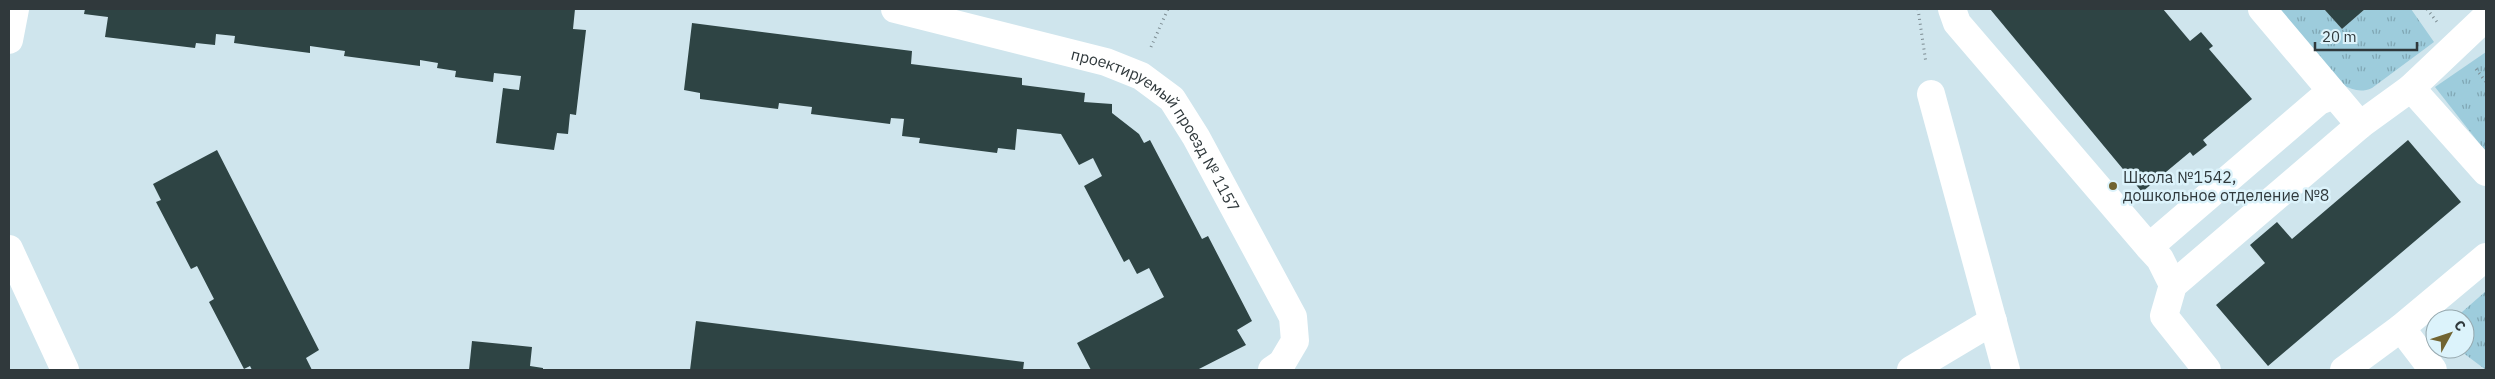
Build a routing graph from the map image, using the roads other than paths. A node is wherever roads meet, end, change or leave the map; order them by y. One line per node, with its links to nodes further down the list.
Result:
1 (15, 9): 6 (lane)
2 (895, 9): 19 (lane, проектируемый проезд № 1157)
3 (1952, 9): 12 (lane)
4 (2262, 9): 9 (lane)
5 (2486, 18): 7 (lane)
6 (9, 40)
7 (2411, 88): 10 (lane); 11 (lane)
8 (1931, 94): 16 (lane)
9 (2334, 95): 10 (lane); 12 (lane)
10 (2360, 125): 15 (lane)
11 (2486, 172)
12 (2149, 247): 15 (lane)
13 (9, 249): 18 (lane)
14 (2486, 257): 17 (lane)
15 (2173, 285): 22 (lane)
16 (1993, 321): 20 (lane); 21 (lane)
17 (2401, 328): 23 (lane); 24 (lane)
18 (65, 370)
19 (1272, 370)
20 (1911, 370)
21 (2006, 370)
22 (2207, 370)
23 (2344, 370)
24 (2433, 370)

